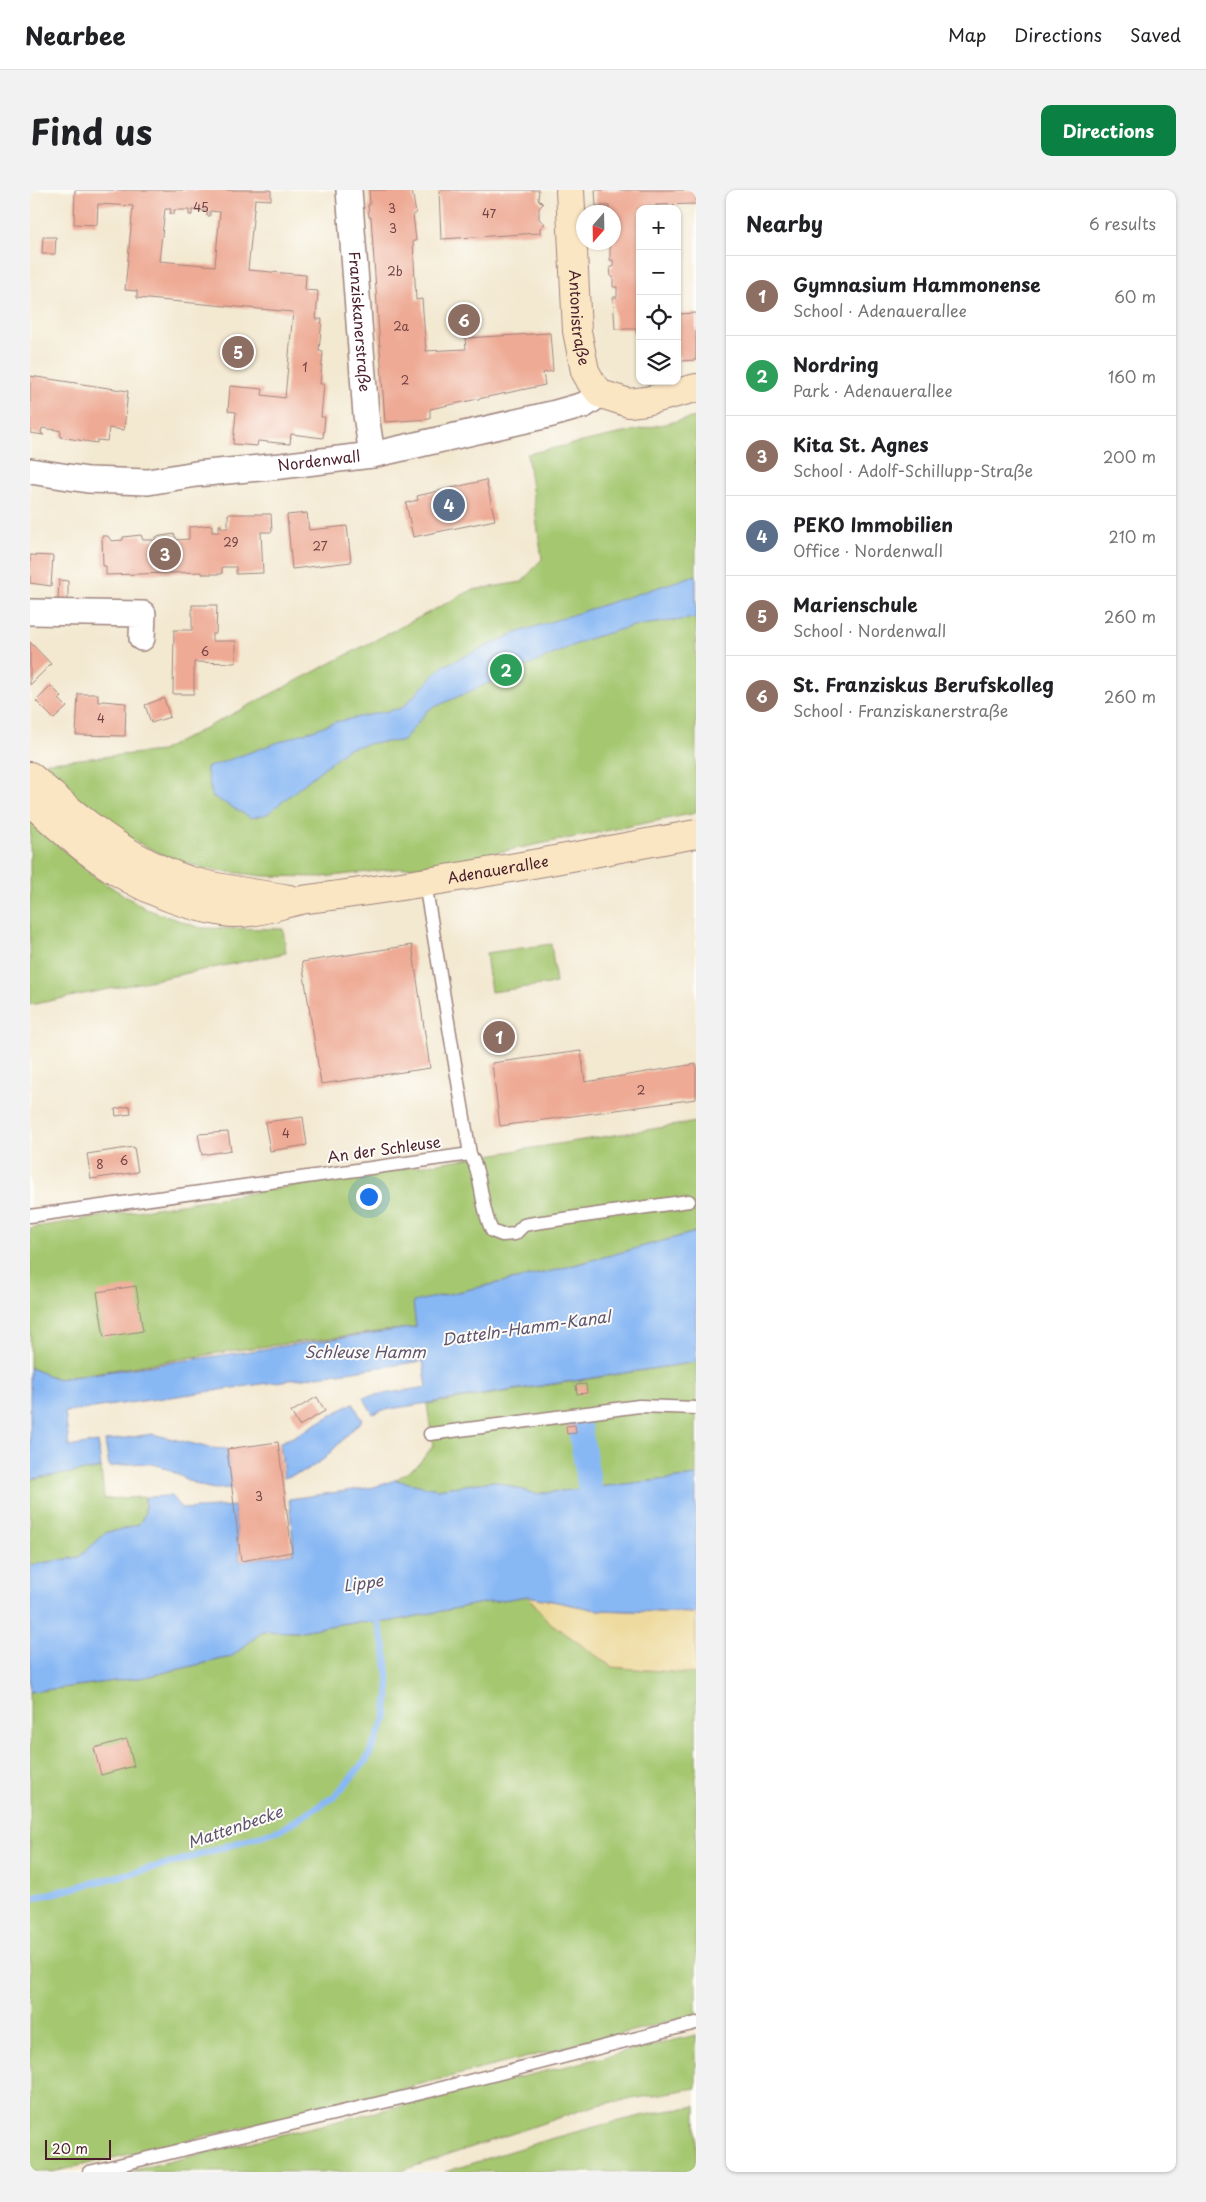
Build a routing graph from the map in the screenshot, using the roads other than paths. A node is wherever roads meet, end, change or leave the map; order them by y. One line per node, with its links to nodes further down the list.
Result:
1 (349, 190): 5 (street, Franziskanerstraße)
2 (570, 190): 3 (main road, Antonistraße)
3 (596, 388): 4 (main road); 5 (street, Nordenwall)
4 (696, 388)
5 (372, 455): 6 (street, Nordenwall)
6 (30, 471)
7 (30, 612): 8 (street)
8 (142, 638)
9 (30, 776): 13 (main road, Adenauerallee)
10 (30, 801): 13 (main road, Adenauerallee)
11 (696, 834): 12 (main road, Adenauerallee)
12 (425, 883): 13 (main road, Adenauerallee); 14 (lane)
13 (298, 901)
14 (470, 1154): 15 (lane); 16 (lane, An der Schleuse)
15 (689, 1201)
16 (30, 1216)
17 (696, 1408): 18 (lane)
18 (430, 1434)
19 (696, 2023): 20 (lane)
20 (89, 2172)

